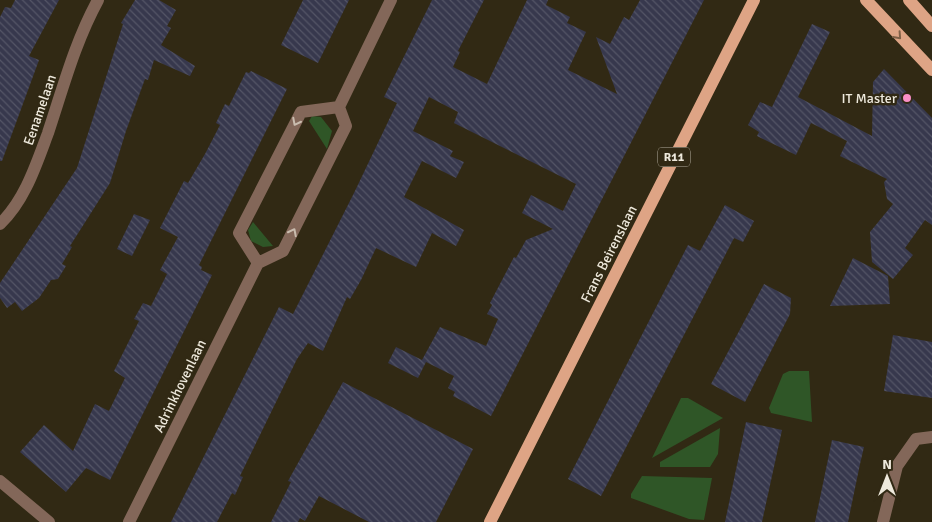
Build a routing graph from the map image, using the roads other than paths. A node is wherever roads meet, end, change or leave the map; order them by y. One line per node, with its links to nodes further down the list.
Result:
1 (98, 0): 9 (street, Eenamelaan)
2 (391, 0): 8 (street)
3 (754, 0): 15 (main road, Frans Beirenslaan / R11)
4 (866, 0): 7 (main road, one-way to 7)
5 (909, 0): 6 (main road)
6 (932, 26)
7 (932, 70)
8 (339, 107): 10 (street, one-way to 8); 10 (street, one-way to 10)
9 (0, 224)
10 (258, 262): 14 (street, Adrinkhovenlaan)
11 (932, 437): 16 (street)
12 (0, 481): 13 (street)
13 (49, 522)
14 (129, 522)
15 (490, 522)
16 (883, 522)

